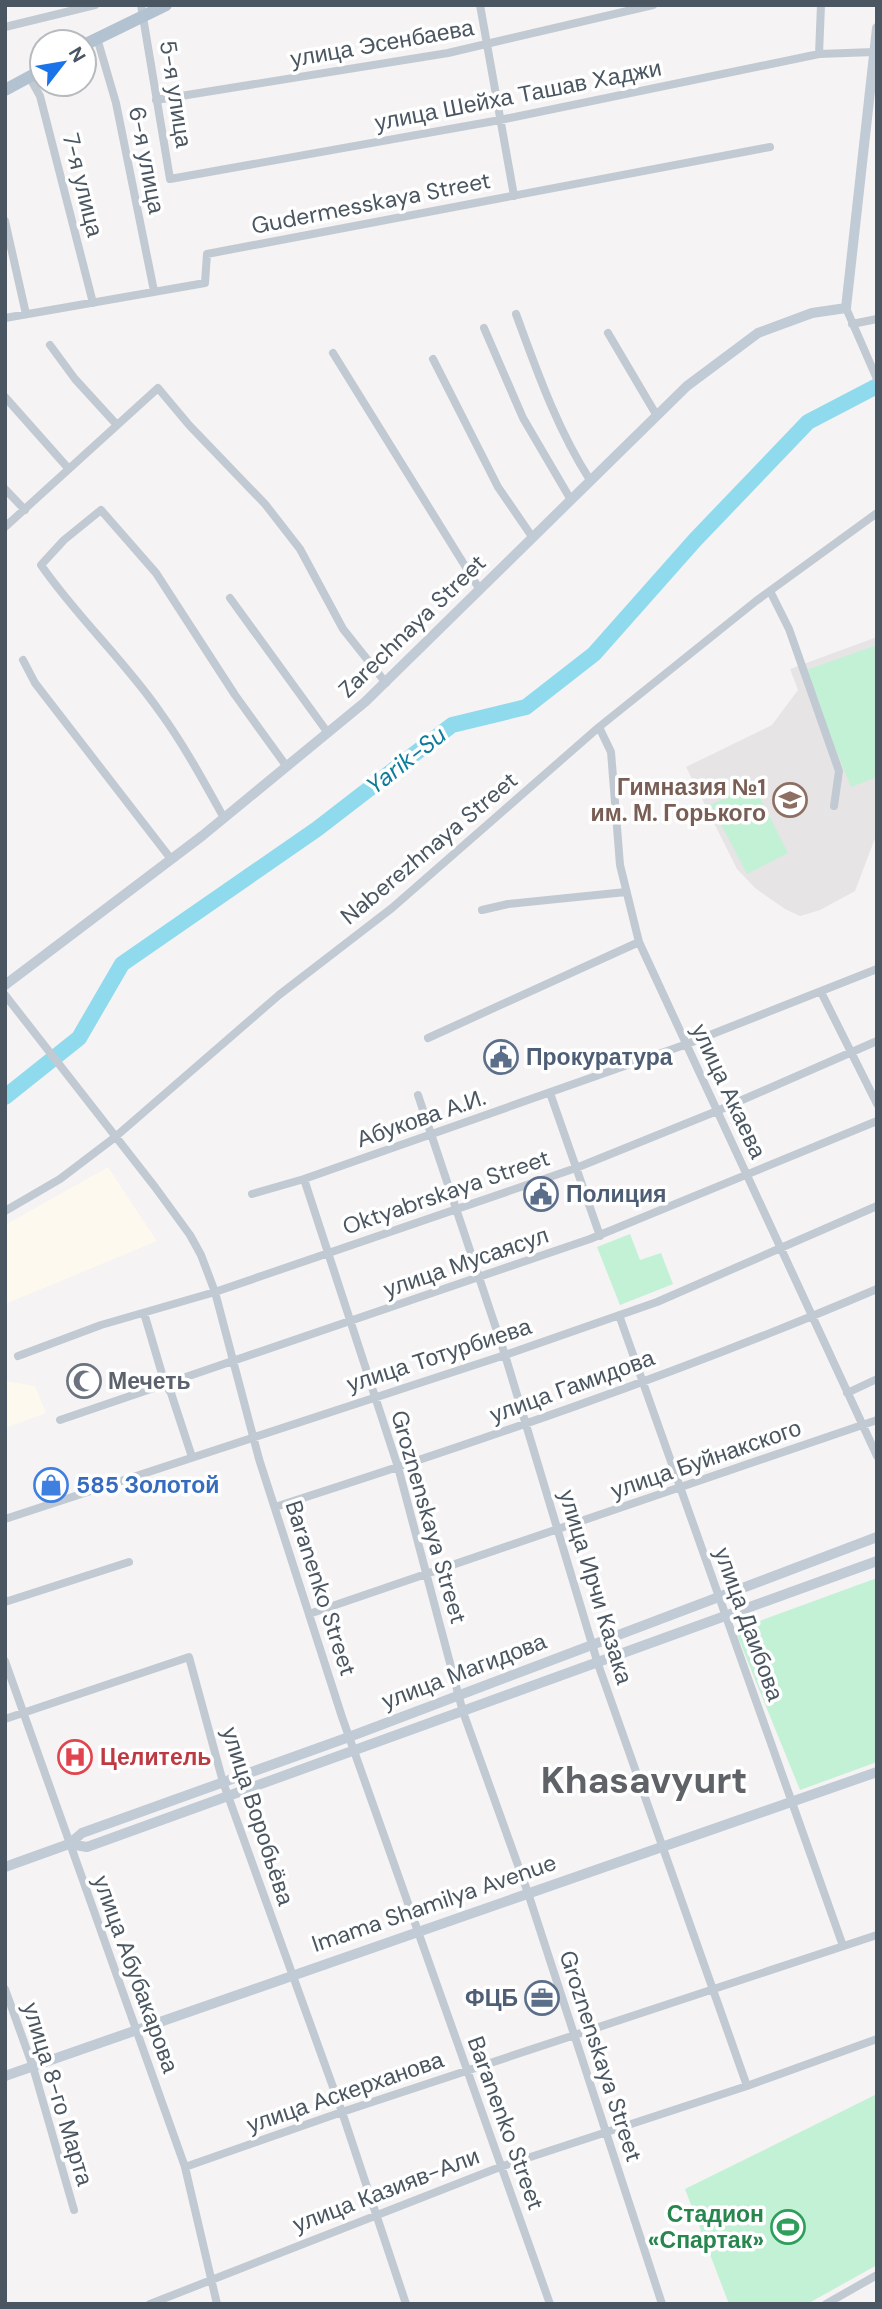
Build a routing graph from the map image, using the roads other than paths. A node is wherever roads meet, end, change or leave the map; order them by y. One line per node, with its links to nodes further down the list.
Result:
1 (95, 5): 7 (street)
2 (166, 5): 6 (main road)
3 (480, 5): 11 (street)
4 (653, 5): 11 (street, улица Эсенбаева)
5 (821, 5): 13 (street)
6 (143, 10): 9 (main road); 17 (street, 5-я улица)
7 (5, 27)
8 (877, 28): 12 (main road)
9 (98, 36)
10 (98, 40): 23 (street, 6-я улица)
11 (488, 45): 17 (street, улица Эсенбаева); 18 (street)
12 (874, 52): 13 (street, улица Шейха Ташав Хаджи); 25 (main road)
13 (819, 54): 18 (street, улица Шейха Ташав Хаджи)
14 (28, 79): 15 (main road)
15 (5, 90)
16 (41, 98): 24 (street, 7-я улица)
17 (156, 100): 20 (street, 5-я улица)
18 (500, 120): 20 (street, улица Шейха Ташав Хаджи); 21 (street)
19 (770, 147): 21 (street, Gudermesskaya Street)
20 (170, 179)
21 (514, 196): 23 (street, Gudermesskaya Street)
22 (5, 221): 26 (street)
23 (154, 291): 24 (street, Gudermesskaya Street)
24 (93, 303): 26 (street, Gudermesskaya Street)
25 (846, 308): 30 (street); 38 (main road, Zarechnaya Street)
26 (26, 314): 28 (street, Gudermesskaya Street)
27 (516, 314): 41 (street)
28 (5, 318)
29 (877, 319): 30 (street)
30 (852, 324): 36 (street)
31 (484, 328): 43 (street)
32 (608, 333): 38 (street)
33 (50, 345): 39 (street)
34 (333, 354): 48 (street)
35 (433, 359): 47 (street)
36 (877, 379)
37 (5, 397): 40 (street)
38 (657, 416): 41 (main road, Zarechnaya Street)
39 (117, 425): 40 (street); 52 (street)
40 (68, 468): 44 (street)
41 (590, 480): 43 (main road, Zarechnaya Street)
42 (5, 489): 44 (street)
43 (571, 500): 47 (main road, Zarechnaya Street)
44 (25, 510): 46 (street)
45 (877, 513): 49 (street, Naberezhnaya Street)
46 (5, 527)
47 (533, 538): 48 (main road, Zarechnaya Street)
48 (480, 590): 52 (main road, Zarechnaya Street)
49 (770, 591): 53 (street, Naberezhnaya Street); 56 (street)
50 (230, 598): 54 (street)
51 (23, 660): 58 (street)
52 (386, 682): 54 (main road, Zarechnaya Street)
53 (599, 727): 59 (street, улица Акаева); 76 (street, Naberezhnaya Street)
54 (328, 733): 55 (main road, Zarechnaya Street)
55 (287, 767): 57 (main road, Zarechnaya Street); 57 (street)
56 (835, 806)
57 (224, 818): 58 (main road, Zarechnaya Street)
58 (171, 859): 63 (main road, Zarechnaya Street)
59 (626, 892): 60 (street); 61 (street, улица Акаева)
60 (482, 910)
61 (639, 942): 66 (street); 68 (street, улица Акаева)
62 (877, 969): 64 (street, Абукова А.И.)
63 (5, 985)
64 (821, 992): 68 (street, Абукова А.И.); 69 (street)
65 (5, 995): 76 (street, Baranenko Street)
66 (428, 1038)
67 (877, 1041): 69 (street, Oktyabrskaya Street)
68 (687, 1044): 70 (street, Абукова А.И.); 73 (street, улица Акаева)
69 (851, 1052): 72 (street); 73 (street, Oktyabrskaya Street)
70 (550, 1093): 75 (street, Абукова А.И.); 77 (street)
71 (418, 1096): 75 (street, улица Ирчи Казака)
72 (877, 1104)
73 (717, 1111): 77 (street, Oktyabrskaya Street); 78 (street, улица Акаева)
74 (877, 1121): 78 (street, улица Мусаясул)
75 (432, 1134): 79 (street, Абукова А.И.); 82 (street, улица Ирчи Казака)
76 (114, 1139): 83 (street, Naberezhnaya Street); 89 (street, Baranenko Street)
77 (576, 1168): 82 (street, Oktyabrskaya Street); 84 (street)
78 (747, 1177): 84 (street, улица Мусаясул); 85 (street, улица Акаева)
79 (303, 1179): 80 (street, Абукова А.И.); 86 (street, Groznenskaya Street)
80 (252, 1194)
81 (877, 1206): 85 (street, улица Тотурбиева)
82 (456, 1208): 86 (street, Oktyabrskaya Street); 87 (street, улица Ирчи Казака)
83 (5, 1211)
84 (600, 1236): 87 (street, улица Мусаясул)
85 (780, 1250): 91 (street, улица Тотурбиева); 92 (street, улица Акаева)
86 (327, 1254): 89 (street, Oktyabrskaya Street); 93 (street, Groznenskaya Street)
87 (480, 1278): 93 (street, улица Мусаясул); 94 (street, улица Ирчи Казака)
88 (877, 1289): 92 (street, улица Гамидова)
89 (215, 1292): 90 (street, Oktyabrskaya Street); 96 (street, Baranenko Street)
90 (145, 1312): 95 (street, Oktyabrskaya Street); 99 (street)
91 (619, 1315): 94 (street, улица Тотурбиева); 98 (street, улица Даибова)
92 (811, 1317): 98 (street, улица Гамидова); 100 (street, улица Акаева)
93 (350, 1322): 96 (street, улица Мусаясул); 101 (street, Groznenskaya Street)
94 (505, 1355): 101 (street, улица Тотурбиева); 104 (street, улица Ирчи Казака)
95 (18, 1356)
96 (233, 1361): 99 (street, улица Мусаясул); 106 (street, Baranenko Street)
97 (877, 1379): 100 (street)
98 (644, 1381): 104 (street, улица Гамидова); 110 (street, улица Даибова)
99 (165, 1384): 102 (street, улица Мусаясул); 108 (street)
100 (847, 1393): 105 (street, улица Акаева)
101 (375, 1396): 106 (street, улица Тотурбиева); 109 (street, Groznenskaya Street)
102 (61, 1420)
103 (877, 1420): 105 (street, улица Буйнакского)
104 (526, 1424): 109 (street, улица Гамидова); 113 (street, улица Ирчи Казака)
105 (862, 1426): 107 (street, улица Акаева); 110 (street, улица Буйнакского)
106 (254, 1437): 108 (street, улица Тотурбиева); 111 (street, Baranenko Street)
107 (877, 1456)
108 (192, 1457): 112 (street, улица Тотурбиева)
109 (398, 1467): 111 (street, улица Гамидова); 117 (street, Groznenskaya Street)
110 (681, 1488): 113 (street, улица Буйнакского); 118 (street, улица Даибова)
111 (275, 1507): 120 (street, Baranenko Street)
112 (5, 1519)
113 (558, 1530): 117 (street, улица Буйнакского); 122 (street, улица Ирчи Казака)
114 (877, 1537): 118 (main road, улица Магидова)
115 (877, 1561): 121 (main road, улица Магидова)
116 (129, 1562): 119 (street)
117 (426, 1575): 120 (street, улица Буйнакского); 125 (street, Groznenskaya Street)
118 (719, 1598): 121 (street, улица Даибова); 122 (main road, улица Магидова)
119 (5, 1602)
120 (309, 1614): 129 (street, Baranenko Street)
121 (726, 1616): 124 (main road, улица Магидова); 134 (street, улица Даибова)
122 (592, 1644): 124 (street, улица Ирчи Казака); 125 (main road, улица Магидова)
123 (5, 1661): 127 (street, улица Абубакарова)
124 (598, 1664): 126 (main road, улица Магидова); 136 (street, улица Ирчи Казака)
125 (458, 1696): 126 (street, Groznenskaya Street); 129 (main road, улица Магидова)
126 (463, 1712): 130 (main road, улица Магидова); 138 (street, Groznenskaya Street)
127 (23, 1713): 128 (street); 132 (street, улица Воробьёва); 135 (street, улица Абубакарова)
128 (5, 1719)
129 (349, 1737): 130 (street, Baranenko Street); 132 (main road, улица Магидова)
130 (355, 1752): 133 (main road, улица Магидова); 139 (street, Baranenko Street)
131 (877, 1772): 134 (main road, Imama Shamilya Avenue)
132 (223, 1782): 133 (street, улица Воробьёва); 135 (main road, улица Магидова)
133 (229, 1798): 135 (main road, улица Магидова); 142 (street, улица Воробьёва)
134 (792, 1801): 136 (main road, Imama Shamilya Avenue); 141 (street, улица Даибова)
135 (69, 1844): 137 (main road, улица Магидова); 145 (street, улица Абубакарова)
136 (663, 1847): 138 (main road, Imama Shamilya Avenue); 143 (street, улица Ирчи Казака)
137 (5, 1867)
138 (528, 1893): 139 (main road, Imama Shamilya Avenue); 146 (street, Groznenskaya Street)
139 (417, 1932): 142 (main road, Imama Shamilya Avenue); 149 (street, Baranenko Street)
140 (877, 1935): 141 (street, улица Аскерханова)
141 (843, 1946): 143 (street, улица Аскерханова)
142 (292, 1974): 145 (main road, Imama Shamilya Avenue); 152 (street, улица Воробьёва)
143 (713, 1988): 146 (street, улица Аскерханова); 151 (street, улица Ирчи Казака)
144 (5, 1989): 148 (street, улица 8-го Марта)
145 (137, 2030): 148 (main road, Imama Shamilya Avenue); 154 (street, улица Абубакарова)
146 (575, 2036): 149 (street, улица Аскерханова); 153 (street, Groznenskaya Street)
147 (877, 2039): 151 (street, улица Казияв-Али)
148 (33, 2067): 150 (main road, Imama Shamilya Avenue); 156 (street, улица 8-го Марта)
149 (467, 2072): 152 (street, улица Аскерханова); 155 (street, Baranenko Street)
150 (5, 2076)
151 (747, 2086): 153 (street, улица Казияв-Али)
152 (342, 2112): 154 (street, улица Аскерханова); 157 (street, улица Воробьёва)
153 (606, 2132): 155 (street, улица Казияв-Али); 165 (street, Groznenskaya Street)
154 (185, 2167): 159 (street, улица Абубакарова)
155 (500, 2167): 157 (street, улица Казияв-Али); 164 (street, Baranenko Street)
156 (74, 2210)
157 (376, 2214): 159 (street, улица Казияв-Али); 163 (street, улица Воробьёва)
158 (877, 2275): 160 (street)
159 (212, 2278): 161 (street, улица Казияв-Али); 162 (street, улица Абубакарова)
160 (831, 2302)
161 (150, 2304)
162 (217, 2304)
163 (406, 2304)
164 (550, 2304)
165 (662, 2304)

